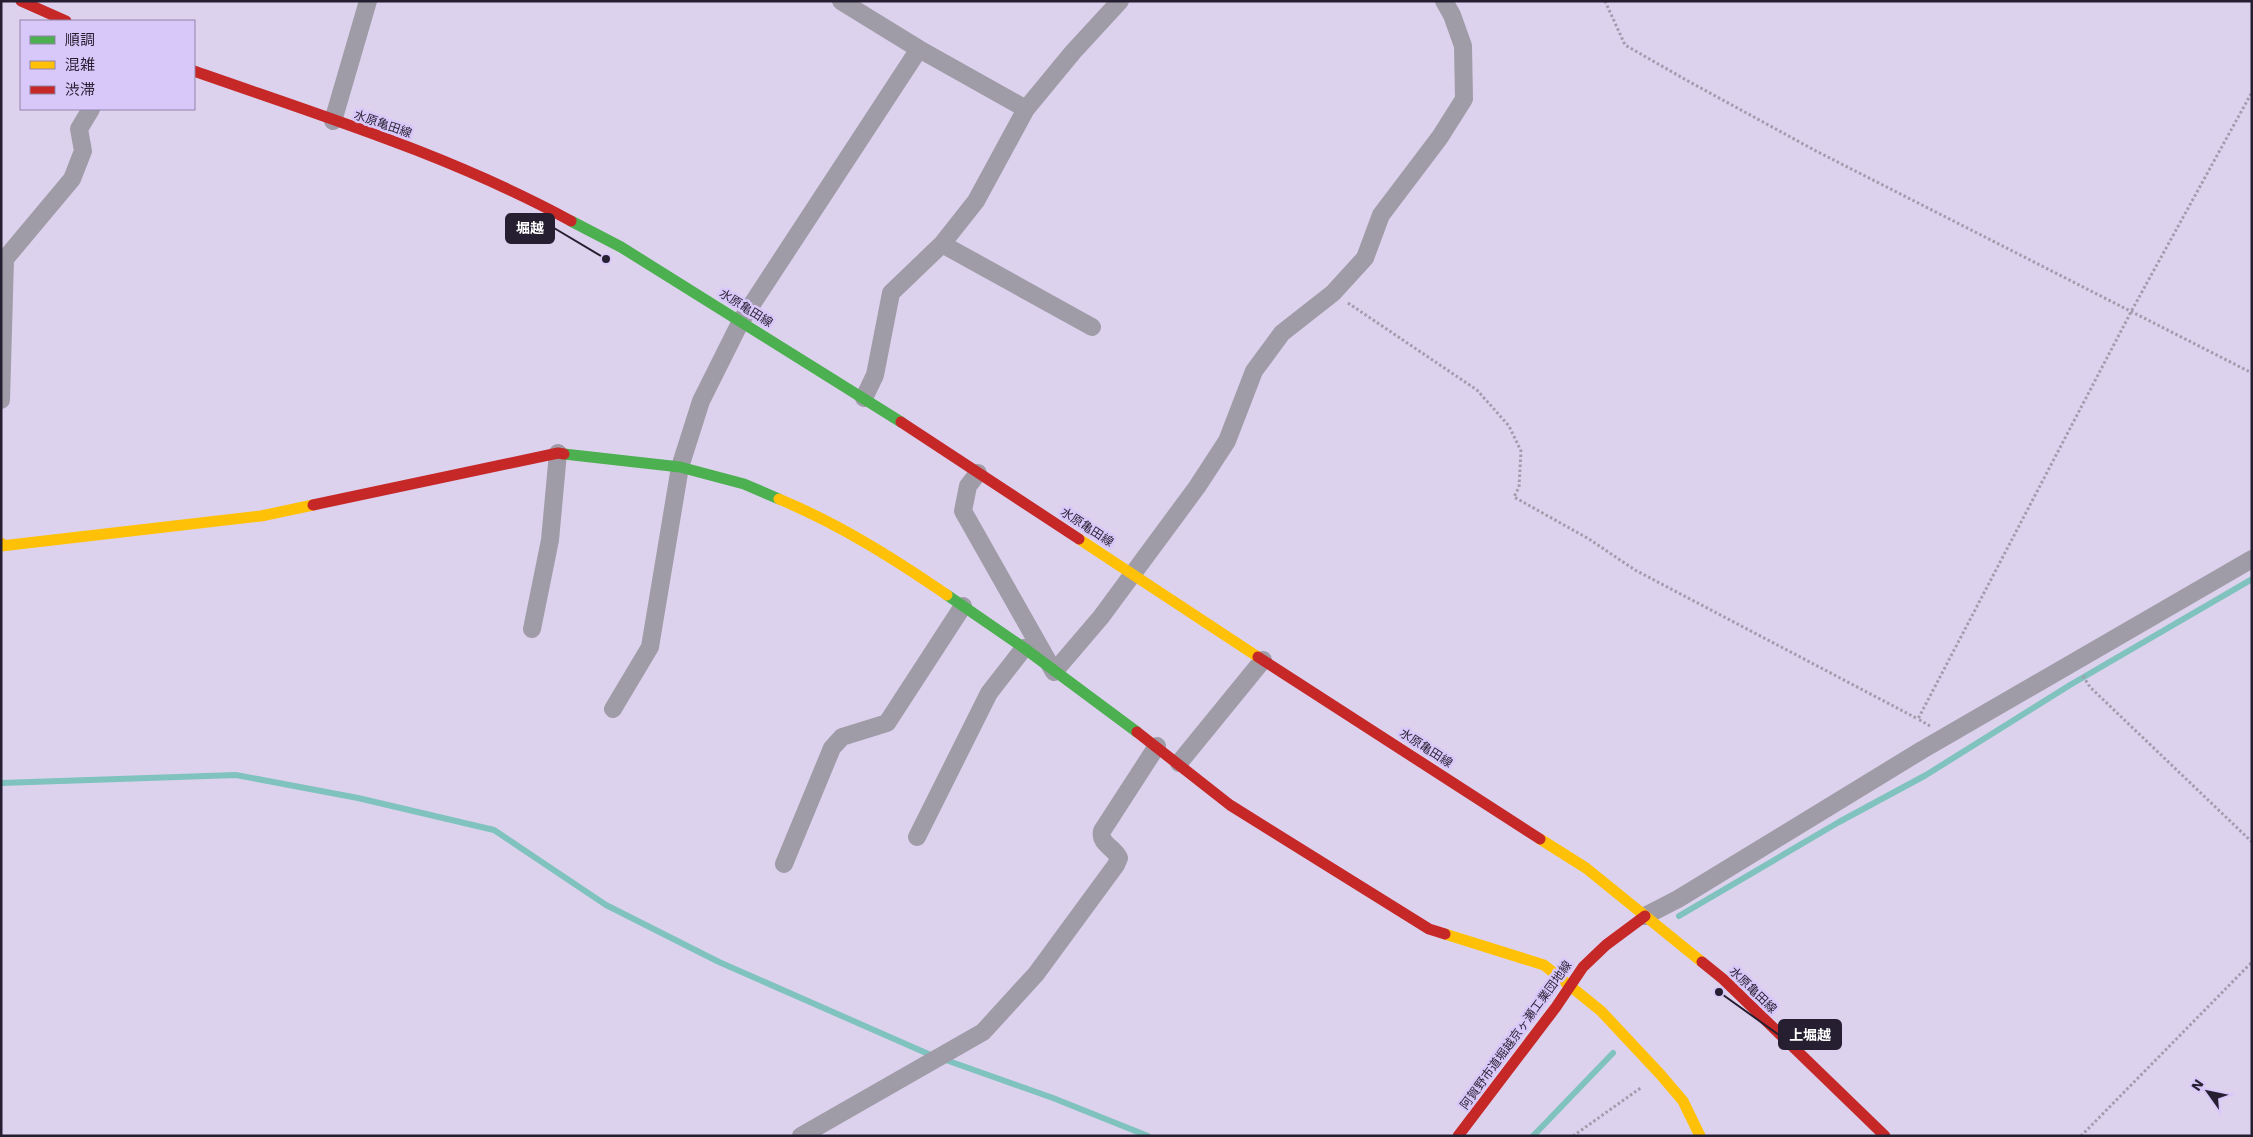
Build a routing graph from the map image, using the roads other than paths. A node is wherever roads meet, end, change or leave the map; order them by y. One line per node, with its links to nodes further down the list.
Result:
1 (21, 1): 6 (street)
2 (368, 1): 11 (street)
3 (841, 1): 7 (street)
4 (1120, 1): 9 (street)
5 (1444, 1): 22 (street)
6 (64, 20)
7 (919, 49): 9 (street); 13 (street)
8 (195, 72): 11 (street, 水原亀田線)
9 (1026, 109): 12 (street)
10 (90, 110): 16 (street)
11 (333, 121): 13 (street, 水原亀田線)
12 (942, 244): 14 (street); 15 (street)
13 (741, 321): 15 (street, 水原亀田線); 18 (street)
14 (1092, 327)
15 (864, 398): 19 (street, 水原亀田線)
16 (1, 400)
17 (558, 453): 18 (street); 20 (street); 24 (street)
18 (680, 468): 23 (street); 28 (street)
19 (978, 473): 22 (street, 水原亀田線); 27 (street)
20 (1, 543)
21 (2252, 559): 33 (street)
22 (1134, 573): 26 (street, 水原亀田線); 27 (street)
23 (963, 606): 25 (street); 32 (street)
24 (532, 630)
25 (1024, 648): 27 (street); 31 (street)
26 (1263, 660): 30 (street); 33 (street, 水原亀田線)
27 (1054, 672): 29 (street)
28 (613, 709)
29 (1157, 746): 30 (street); 35 (street)
30 (1179, 763): 34 (street)
31 (917, 837)
32 (784, 864)
33 (1645, 916): 34 (street, 阿賀野市道堀越京ヶ瀬工業団地線); 38 (street, 水原亀田線)
34 (1568, 983): 36 (street, 阿賀野市道堀越京ヶ瀬工業団地線); 37 (street)
35 (800, 1136)
36 (1458, 1136)
37 (1700, 1136)
38 (1885, 1136)

